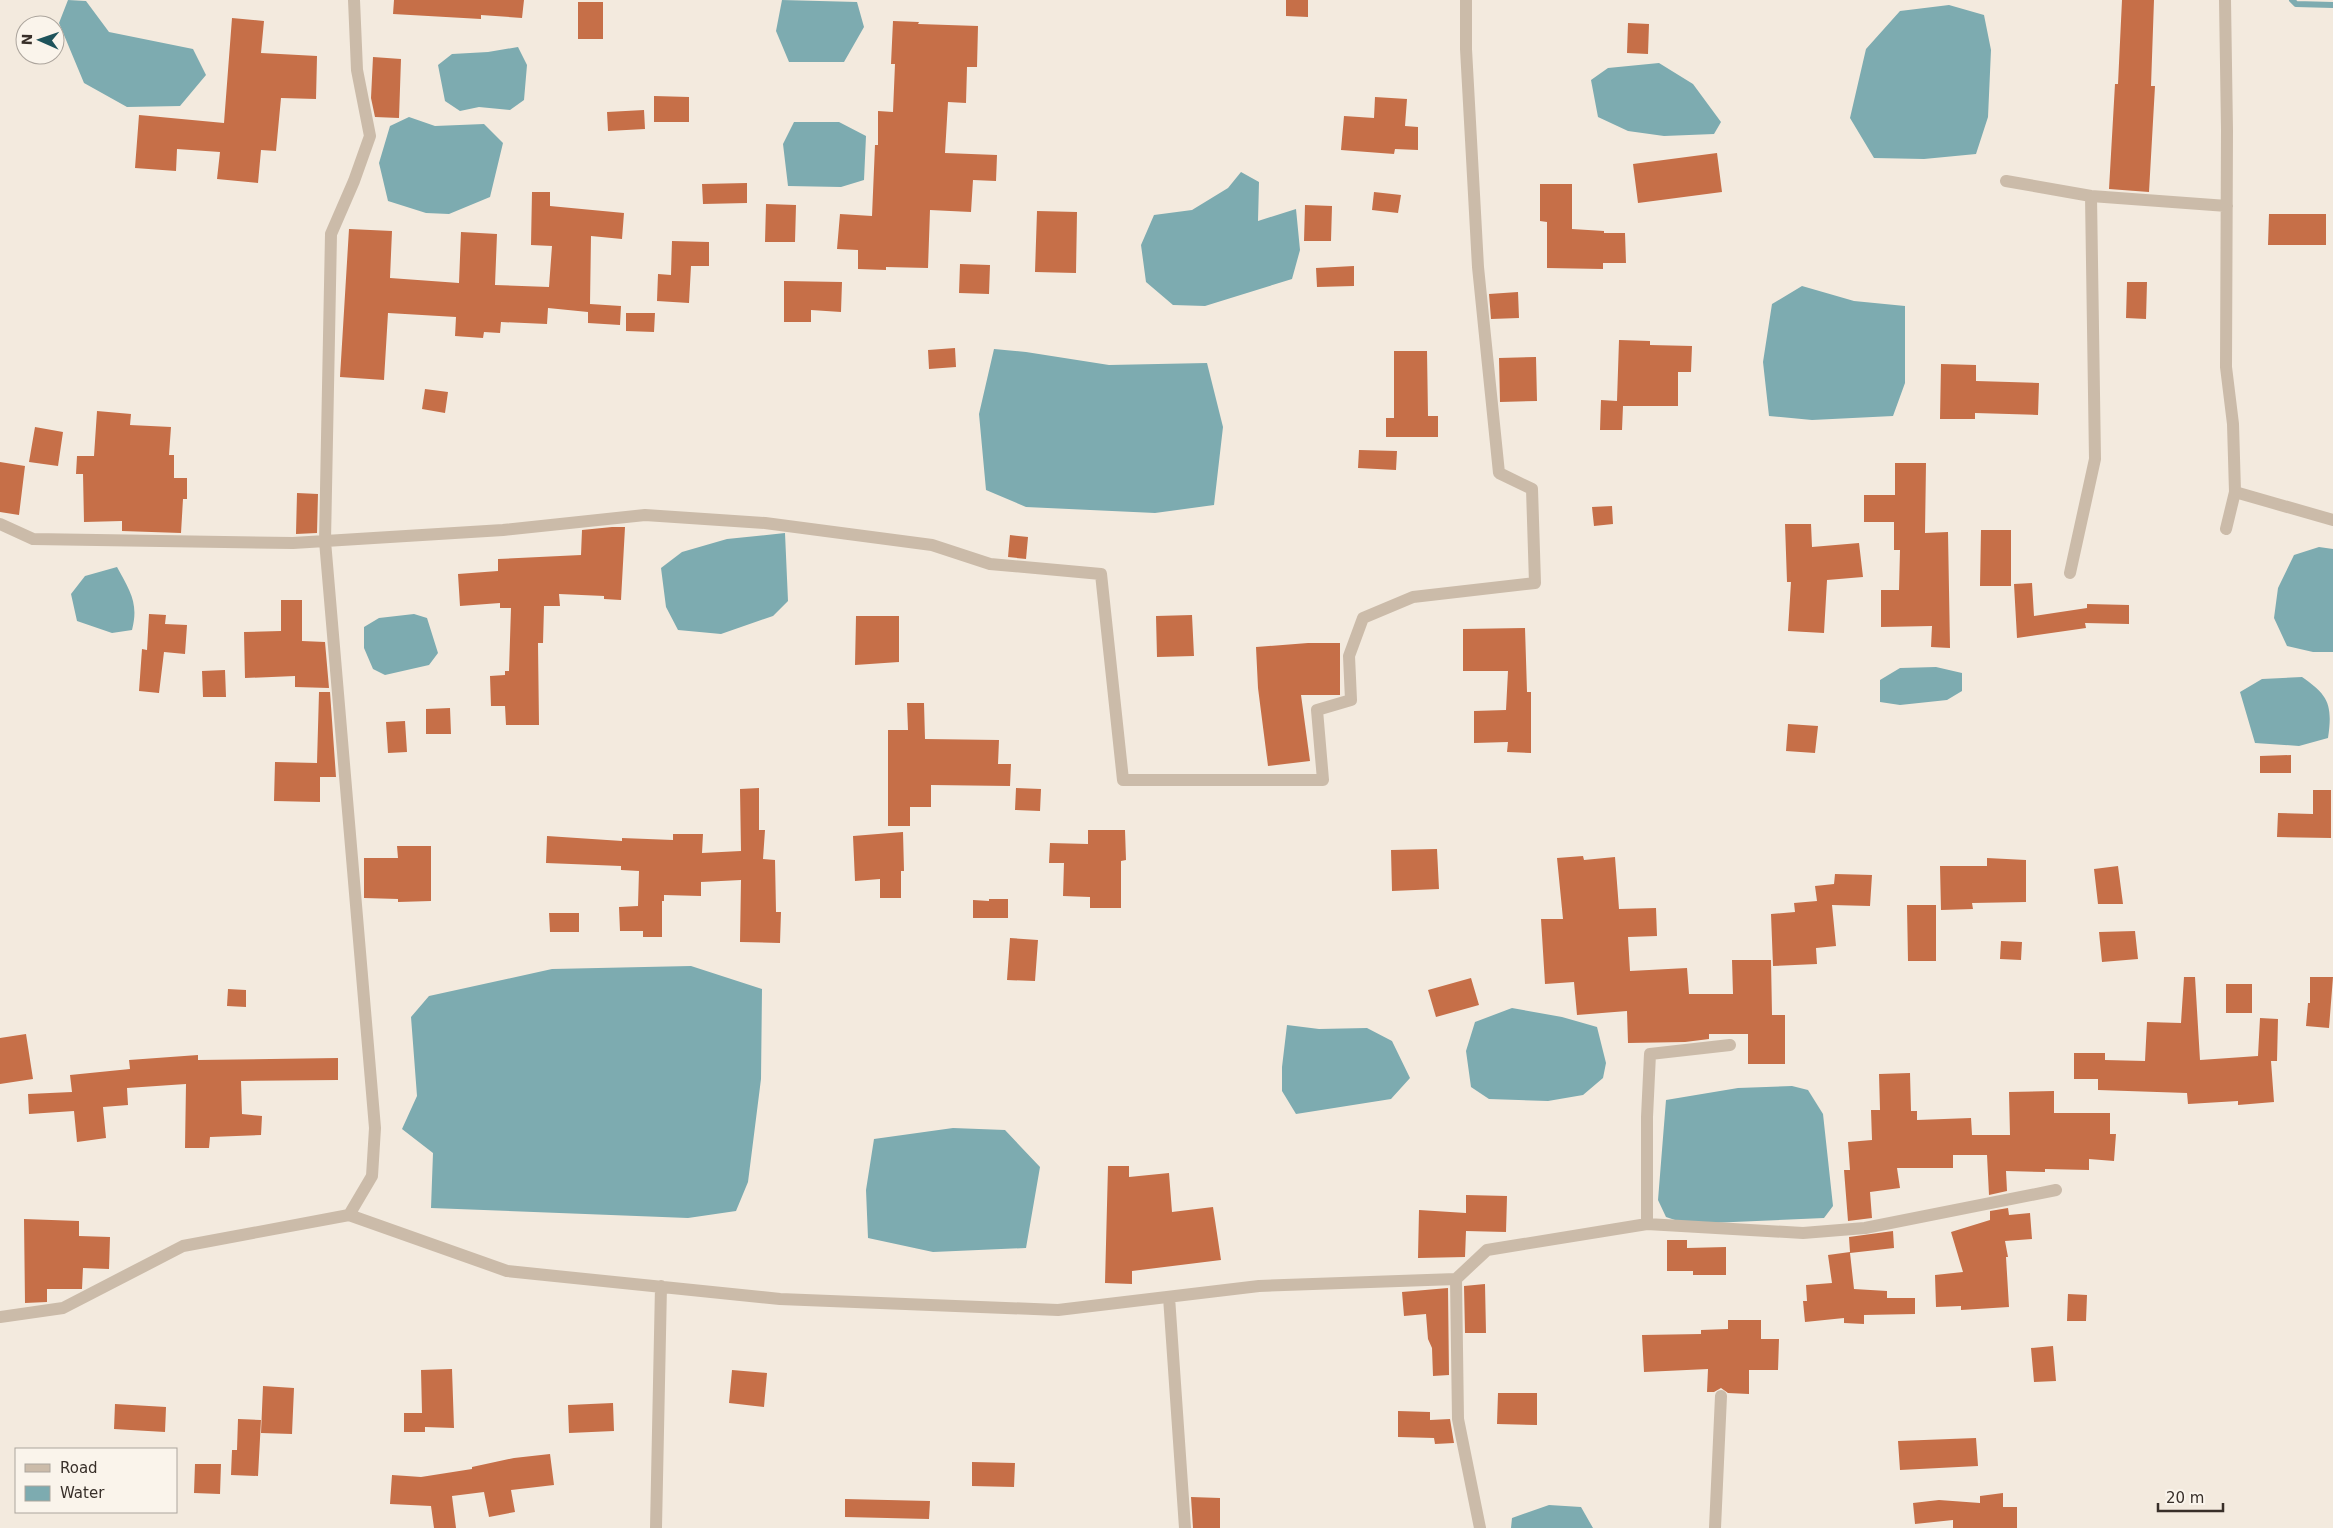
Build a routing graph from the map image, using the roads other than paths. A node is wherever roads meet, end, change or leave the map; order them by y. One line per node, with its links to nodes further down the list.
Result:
1 (354, 0): 11 (street)
2 (1466, 0): 11 (street)
3 (2226, 0): 6 (street)
4 (2006, 180): 5 (street)
5 (2091, 196): 6 (street); 12 (street)
6 (2227, 206): 7 (street)
7 (2235, 492): 8 (street); 10 (street)
8 (2333, 520)
9 (0, 524): 11 (street)
10 (2226, 529)
11 (325, 541): 15 (street)
12 (2070, 572)
13 (1730, 1045): 16 (street)
14 (2056, 1190): 16 (street)
15 (349, 1215): 18 (street); 20 (street)
16 (1647, 1224): 17 (street)
17 (1456, 1279): 19 (street); 24 (street)
18 (661, 1286): 19 (street); 22 (street)
19 (1169, 1297): 23 (street)
20 (0, 1317)
21 (1721, 1396): 25 (street)
22 (656, 1528)
23 (1185, 1528)
24 (1480, 1528)
25 (1715, 1528)

